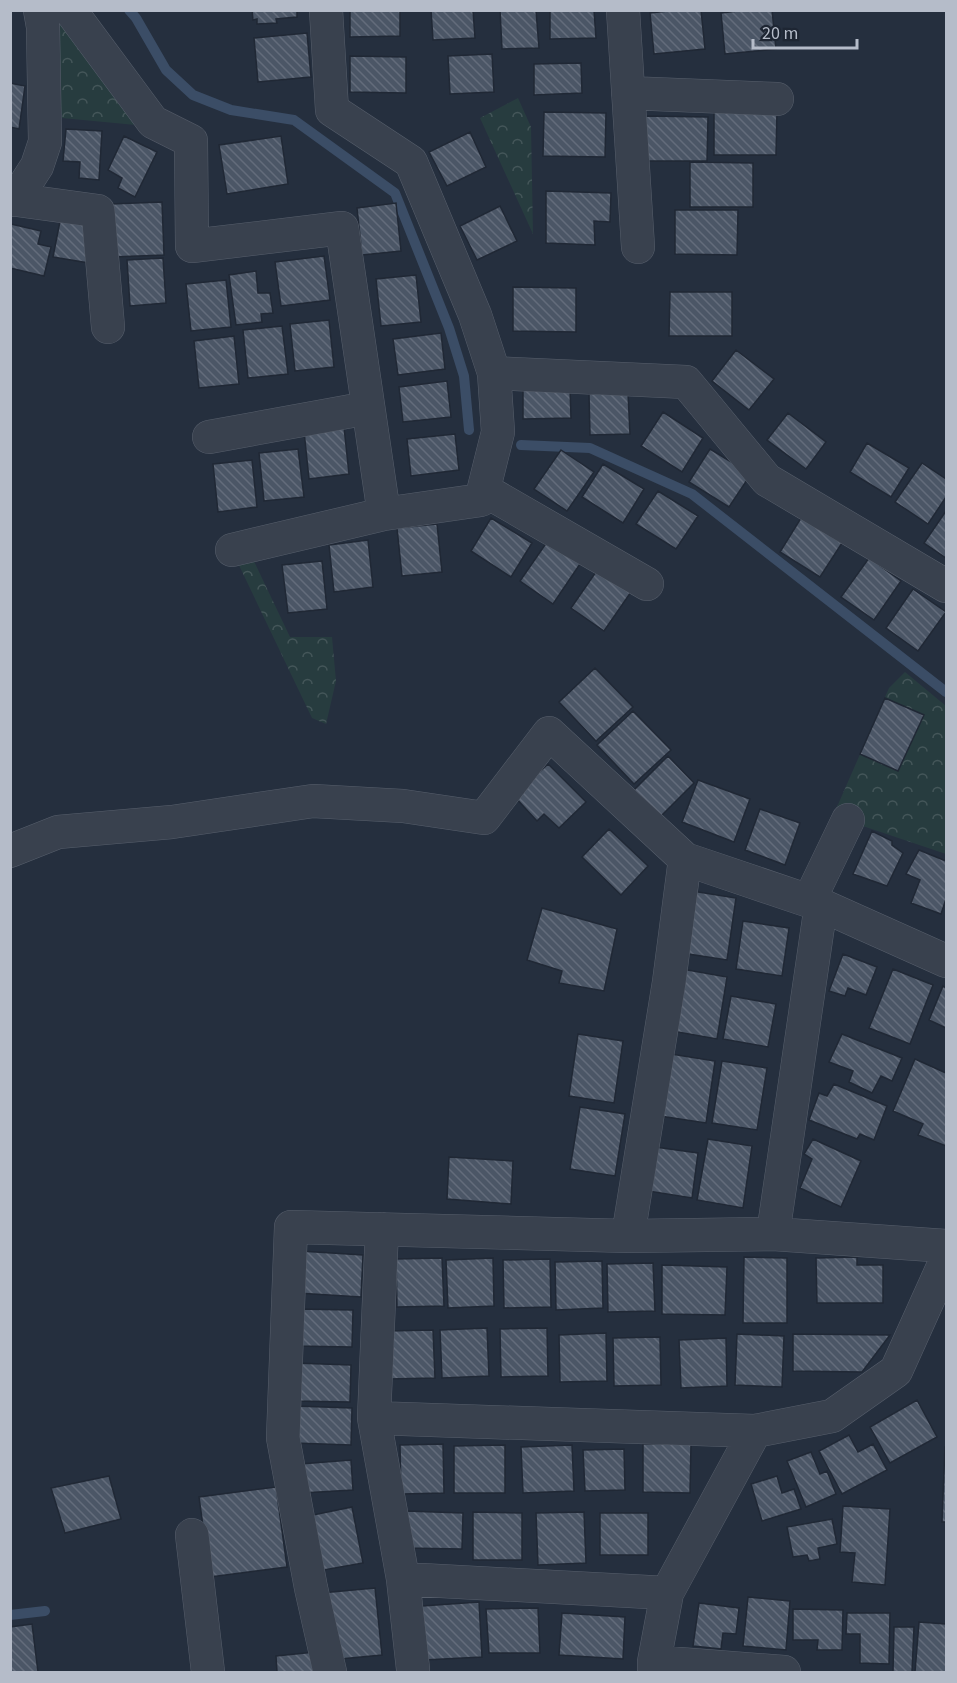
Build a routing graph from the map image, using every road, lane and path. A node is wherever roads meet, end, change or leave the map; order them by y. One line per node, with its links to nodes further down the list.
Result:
1 (40, 10): 7 (street)
2 (70, 10): 11 (street)
3 (326, 10): 10 (street)
4 (624, 10): 5 (street)
5 (628, 93): 6 (street); 8 (street)
6 (777, 99)
7 (13, 200): 9 (street)
8 (638, 247)
9 (108, 327)
10 (494, 373): 13 (street); 17 (street)
11 (368, 408): 12 (street); 14 (street)
12 (209, 437)
13 (484, 490): 14 (street); 16 (street)
14 (384, 514): 15 (street)
15 (232, 550)
16 (647, 584)
17 (946, 586)
18 (848, 820): 21 (street)
19 (10, 851): 20 (street)
20 (685, 859): 21 (street); 25 (street)
21 (815, 903): 22 (street); 24 (street)
22 (946, 961)
23 (382, 1229): 25 (street); 28 (street); 36 (street)
24 (772, 1234): 25 (street); 26 (street)
25 (628, 1236)
26 (946, 1246)
27 (946, 1260): 29 (street)
28 (374, 1418): 29 (street); 31 (street)
29 (755, 1431): 32 (street)
30 (192, 1535): 35 (street)
31 (403, 1579): 32 (street); 34 (street)
32 (667, 1593): 33 (street)
33 (654, 1667): 37 (street)
34 (413, 1670)
35 (208, 1672)
36 (330, 1672)
37 (784, 1672)

